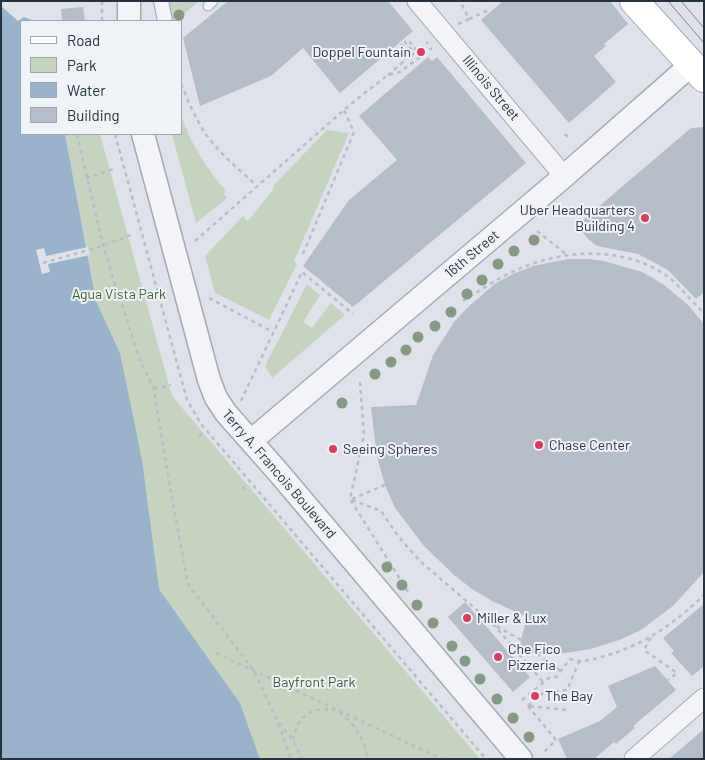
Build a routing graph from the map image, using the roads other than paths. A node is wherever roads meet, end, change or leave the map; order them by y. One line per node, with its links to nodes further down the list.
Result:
1 (129, 1): 5 (street)
2 (161, 1): 6 (street)
3 (417, 1): 9 (street, Illinois Street)
4 (634, 1): 7 (main road)
5 (130, 20)
6 (165, 20)
7 (697, 72): 9 (street, 16th Street)
8 (143, 135): 10 (street, Terry A. Francois Boulevard)
9 (564, 176): 10 (street, 16th Street)
10 (251, 441): 12 (street, Terry A. Francois Boulevard)
11 (704, 698): 13 (street)
12 (521, 759)
13 (634, 759)

